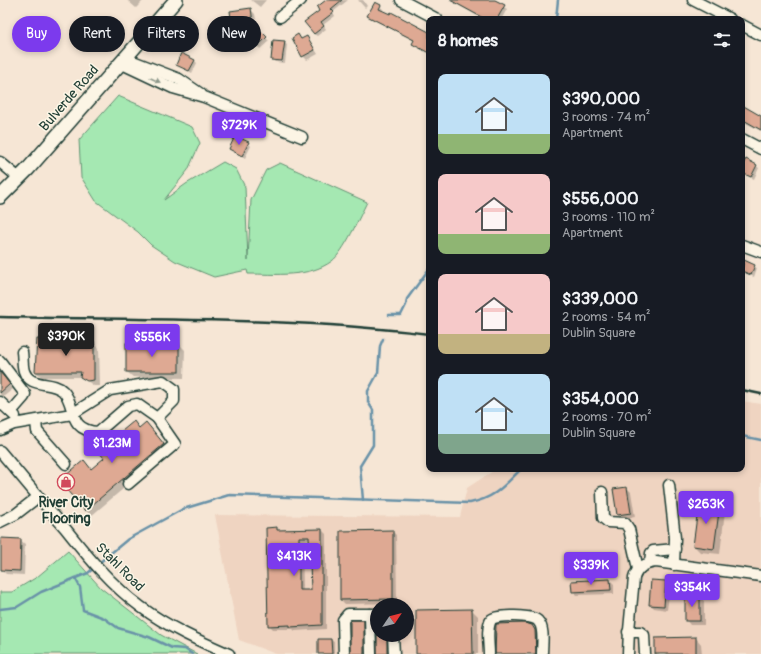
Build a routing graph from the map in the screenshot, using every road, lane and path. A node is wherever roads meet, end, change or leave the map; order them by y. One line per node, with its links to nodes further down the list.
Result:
1 (176, 0): 10 (main road, Bulverde Road)
2 (301, 0): 7 (street)
3 (401, 0): 5 (street)
4 (693, 0): 6 (street)
5 (431, 16)
6 (724, 16)
7 (280, 17)
8 (745, 27): 9 (street)
9 (761, 35)
10 (123, 60): 11 (street); 15 (main road, Bulverde Road)
11 (302, 137)
12 (745, 141): 13 (street)
13 (761, 149)
14 (0, 162): 15 (street)
15 (19, 178): 16 (main road, Bulverde Road)
16 (0, 197)
17 (745, 246): 18 (street)
18 (761, 252)
19 (22, 352): 23 (street)
20 (0, 361): 22 (street)
21 (0, 402): 22 (street)
22 (11, 412): 26 (street)
23 (72, 414): 24 (street); 24 (street); 25 (street)
24 (157, 418): 30 (street)
25 (36, 421): 26 (street); 29 (street)
26 (22, 423): 27 (street)
27 (0, 430)
28 (0, 451): 33 (street, Stahl Road)
29 (66, 464)
30 (128, 484)
31 (669, 485): 35 (street)
32 (602, 492): 38 (street)
33 (38, 497): 34 (street); 44 (street, Stahl Road)
34 (0, 522)
35 (675, 548): 36 (street); 37 (street)
36 (650, 563): 37 (street); 38 (street)
37 (674, 565): 39 (street)
38 (638, 569): 41 (street)
39 (761, 576)
40 (370, 614): 45 (street)
41 (628, 632): 50 (street); 51 (street)
42 (371, 642): 46 (street)
43 (393, 642): 47 (street)
44 (229, 654)
45 (344, 654)
46 (370, 654)
47 (394, 654)
48 (489, 654): 49 (street)
49 (542, 654)
50 (628, 654)
51 (645, 654)

